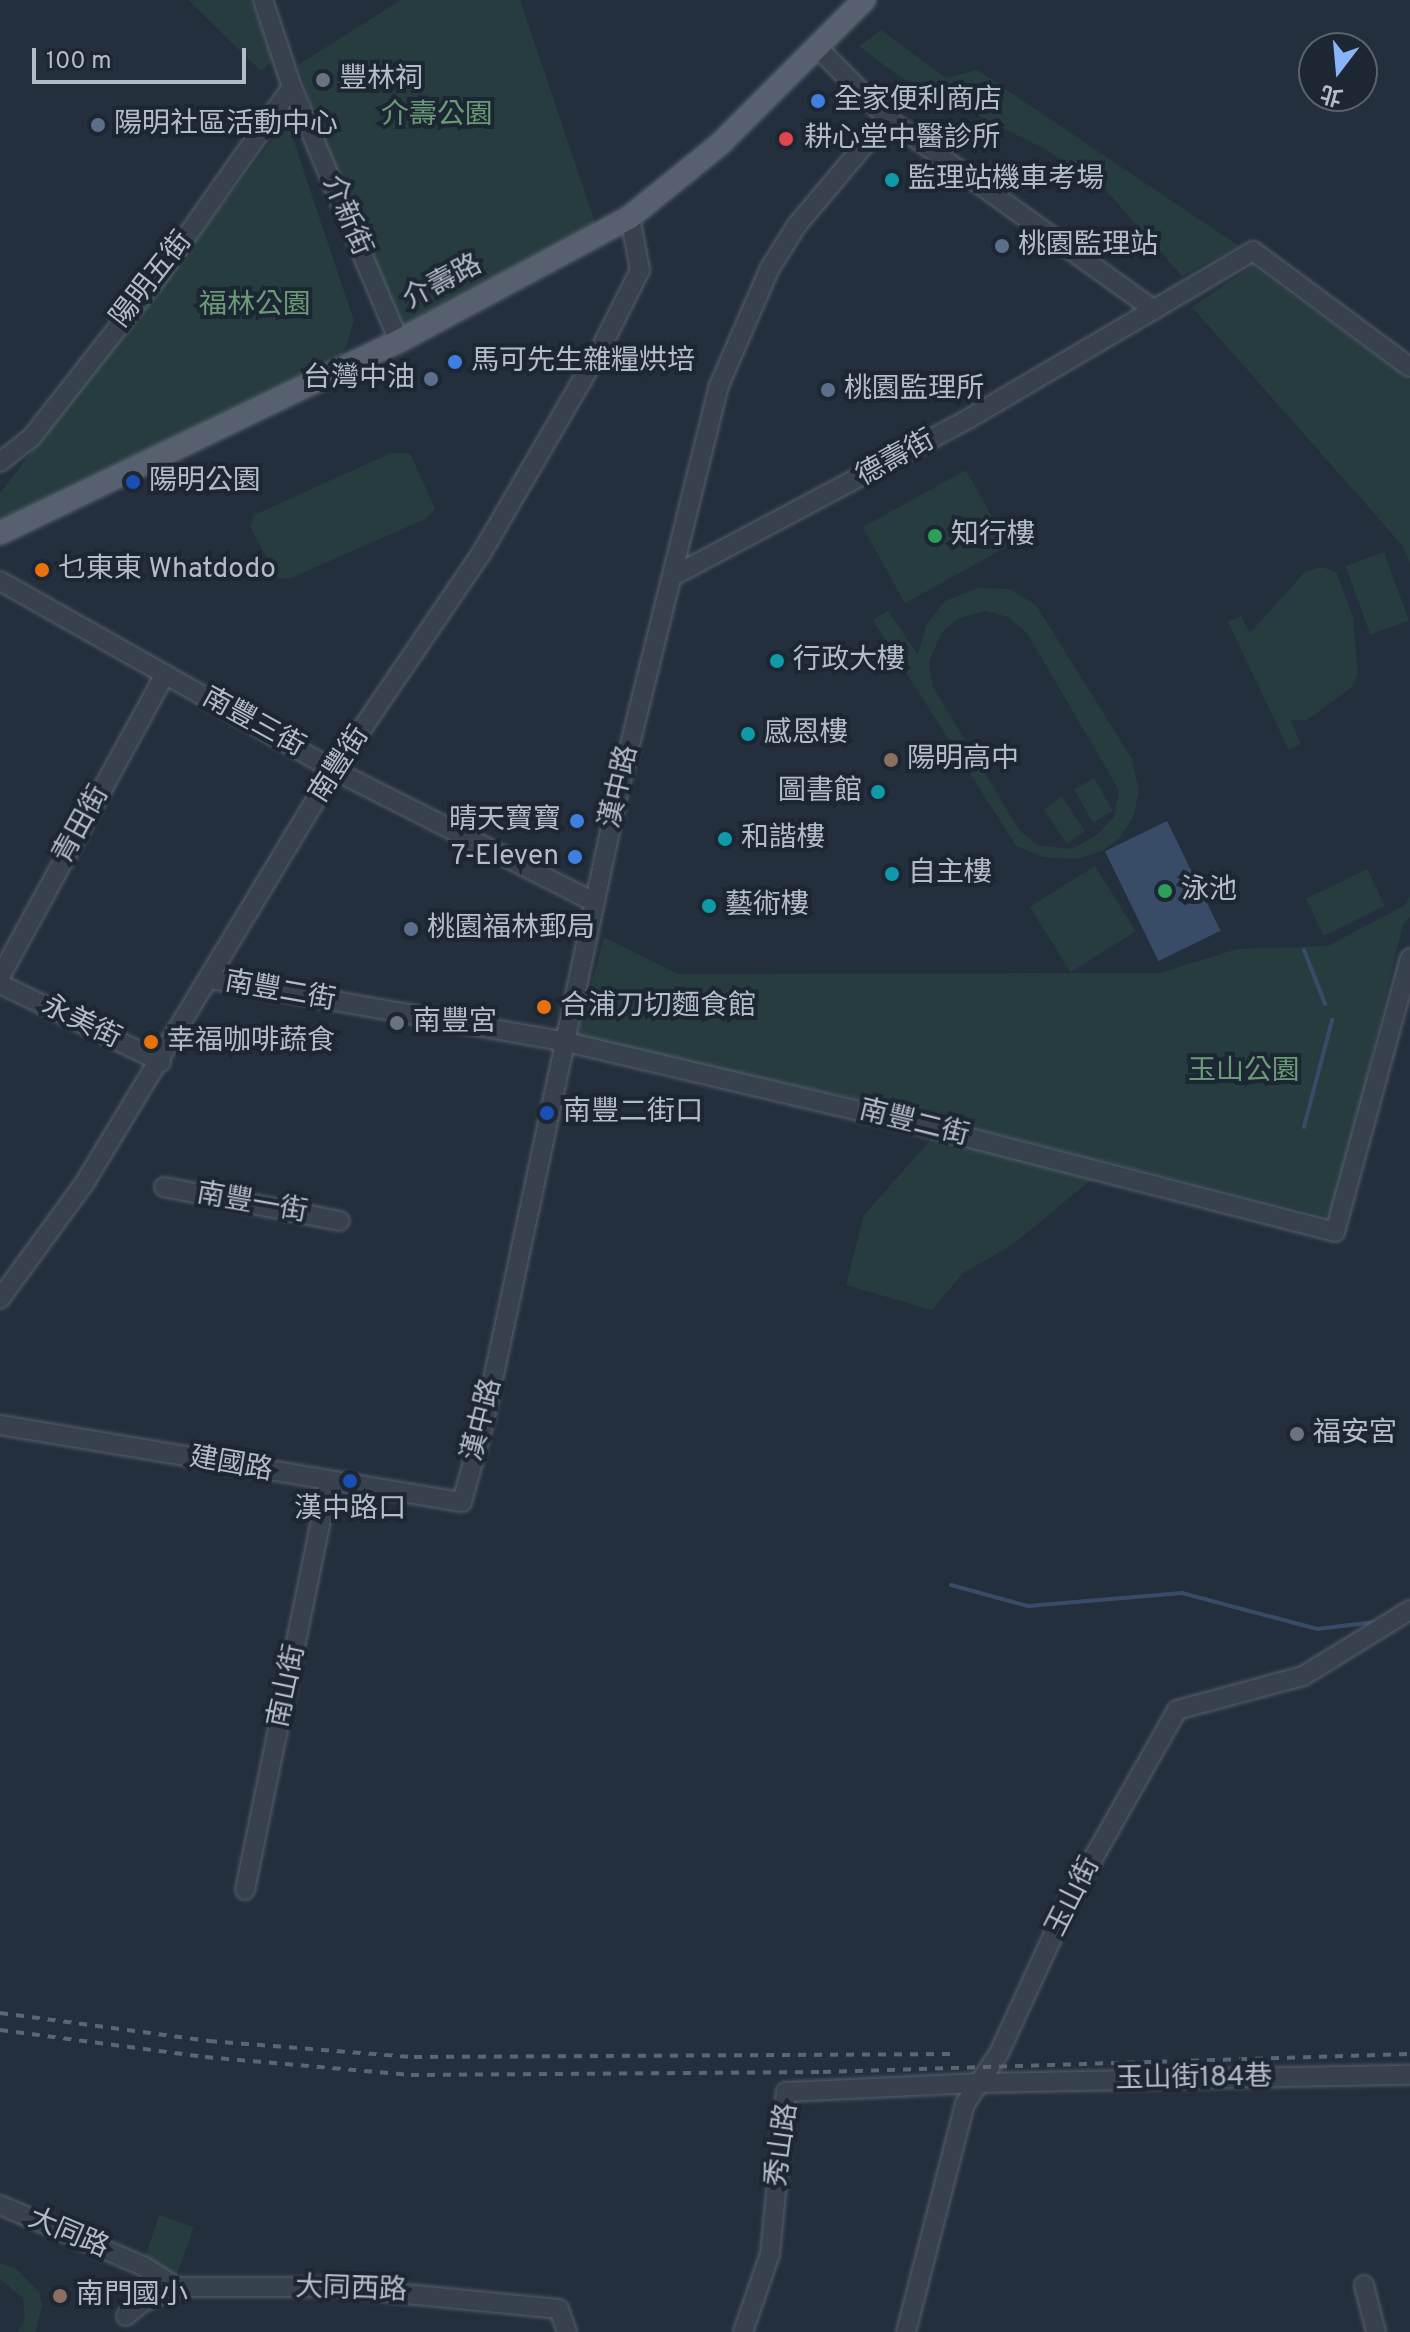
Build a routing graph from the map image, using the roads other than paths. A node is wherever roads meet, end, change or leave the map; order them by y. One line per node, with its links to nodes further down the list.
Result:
1 (263, 0): 4 (street, 介新街)
2 (862, 2): 3 (main road, 介壽路)
3 (818, 48): 5 (street); 6 (main road, 介壽路)
4 (292, 87): 8 (street, 介新街); 10 (street, 陽明五街)
5 (887, 118): 7 (street); 12 (street, 漢中路)
6 (630, 217): 8 (main road, 介壽路); 15 (street, 南豐街)
7 (1154, 310): 9 (street, 德壽街); 12 (street, 德壽街)
8 (399, 341): 11 (main road, 介壽路)
9 (1410, 367)
10 (0, 462)
11 (0, 533)
12 (675, 575): 16 (street, 漢中路)
13 (0, 581): 14 (street, 南豐三街)
14 (165, 674): 15 (street, 南豐三街); 18 (street, 青田街)
15 (334, 770): 16 (street, 南豐三街); 19 (street, 南豐街)
16 (594, 902): 21 (street, 漢中路)
17 (1410, 958): 21 (street, 南豐二街)
18 (0, 977)
19 (210, 979): 21 (street, 南豐二街); 22 (street, 南豐街)
20 (0, 984): 22 (street, 永美街)
21 (567, 1042): 28 (street, 漢中路)
22 (161, 1062): 25 (street, 南豐街)
23 (164, 1187): 24 (street, 南豐一街)
24 (340, 1221)
25 (0, 1299)
26 (0, 1425): 27 (street, 建國路)
27 (329, 1481): 28 (street, 建國路); 30 (street, 南山街)
28 (462, 1502)
29 (1410, 1610): 32 (street, 玉山街)
30 (245, 1890)
31 (1410, 2075): 32 (street, 玉山街184巷)
32 (978, 2083): 38 (street, 秀山路); 39 (street, 玉山街)
33 (0, 2205): 35 (street, 大同路)
34 (1364, 2285): 40 (street)
35 (177, 2287): 36 (street, 大同西路); 37 (street, 大同西路)
36 (126, 2316)
37 (567, 2332)
38 (743, 2332)
39 (906, 2332)
40 (1376, 2332)

